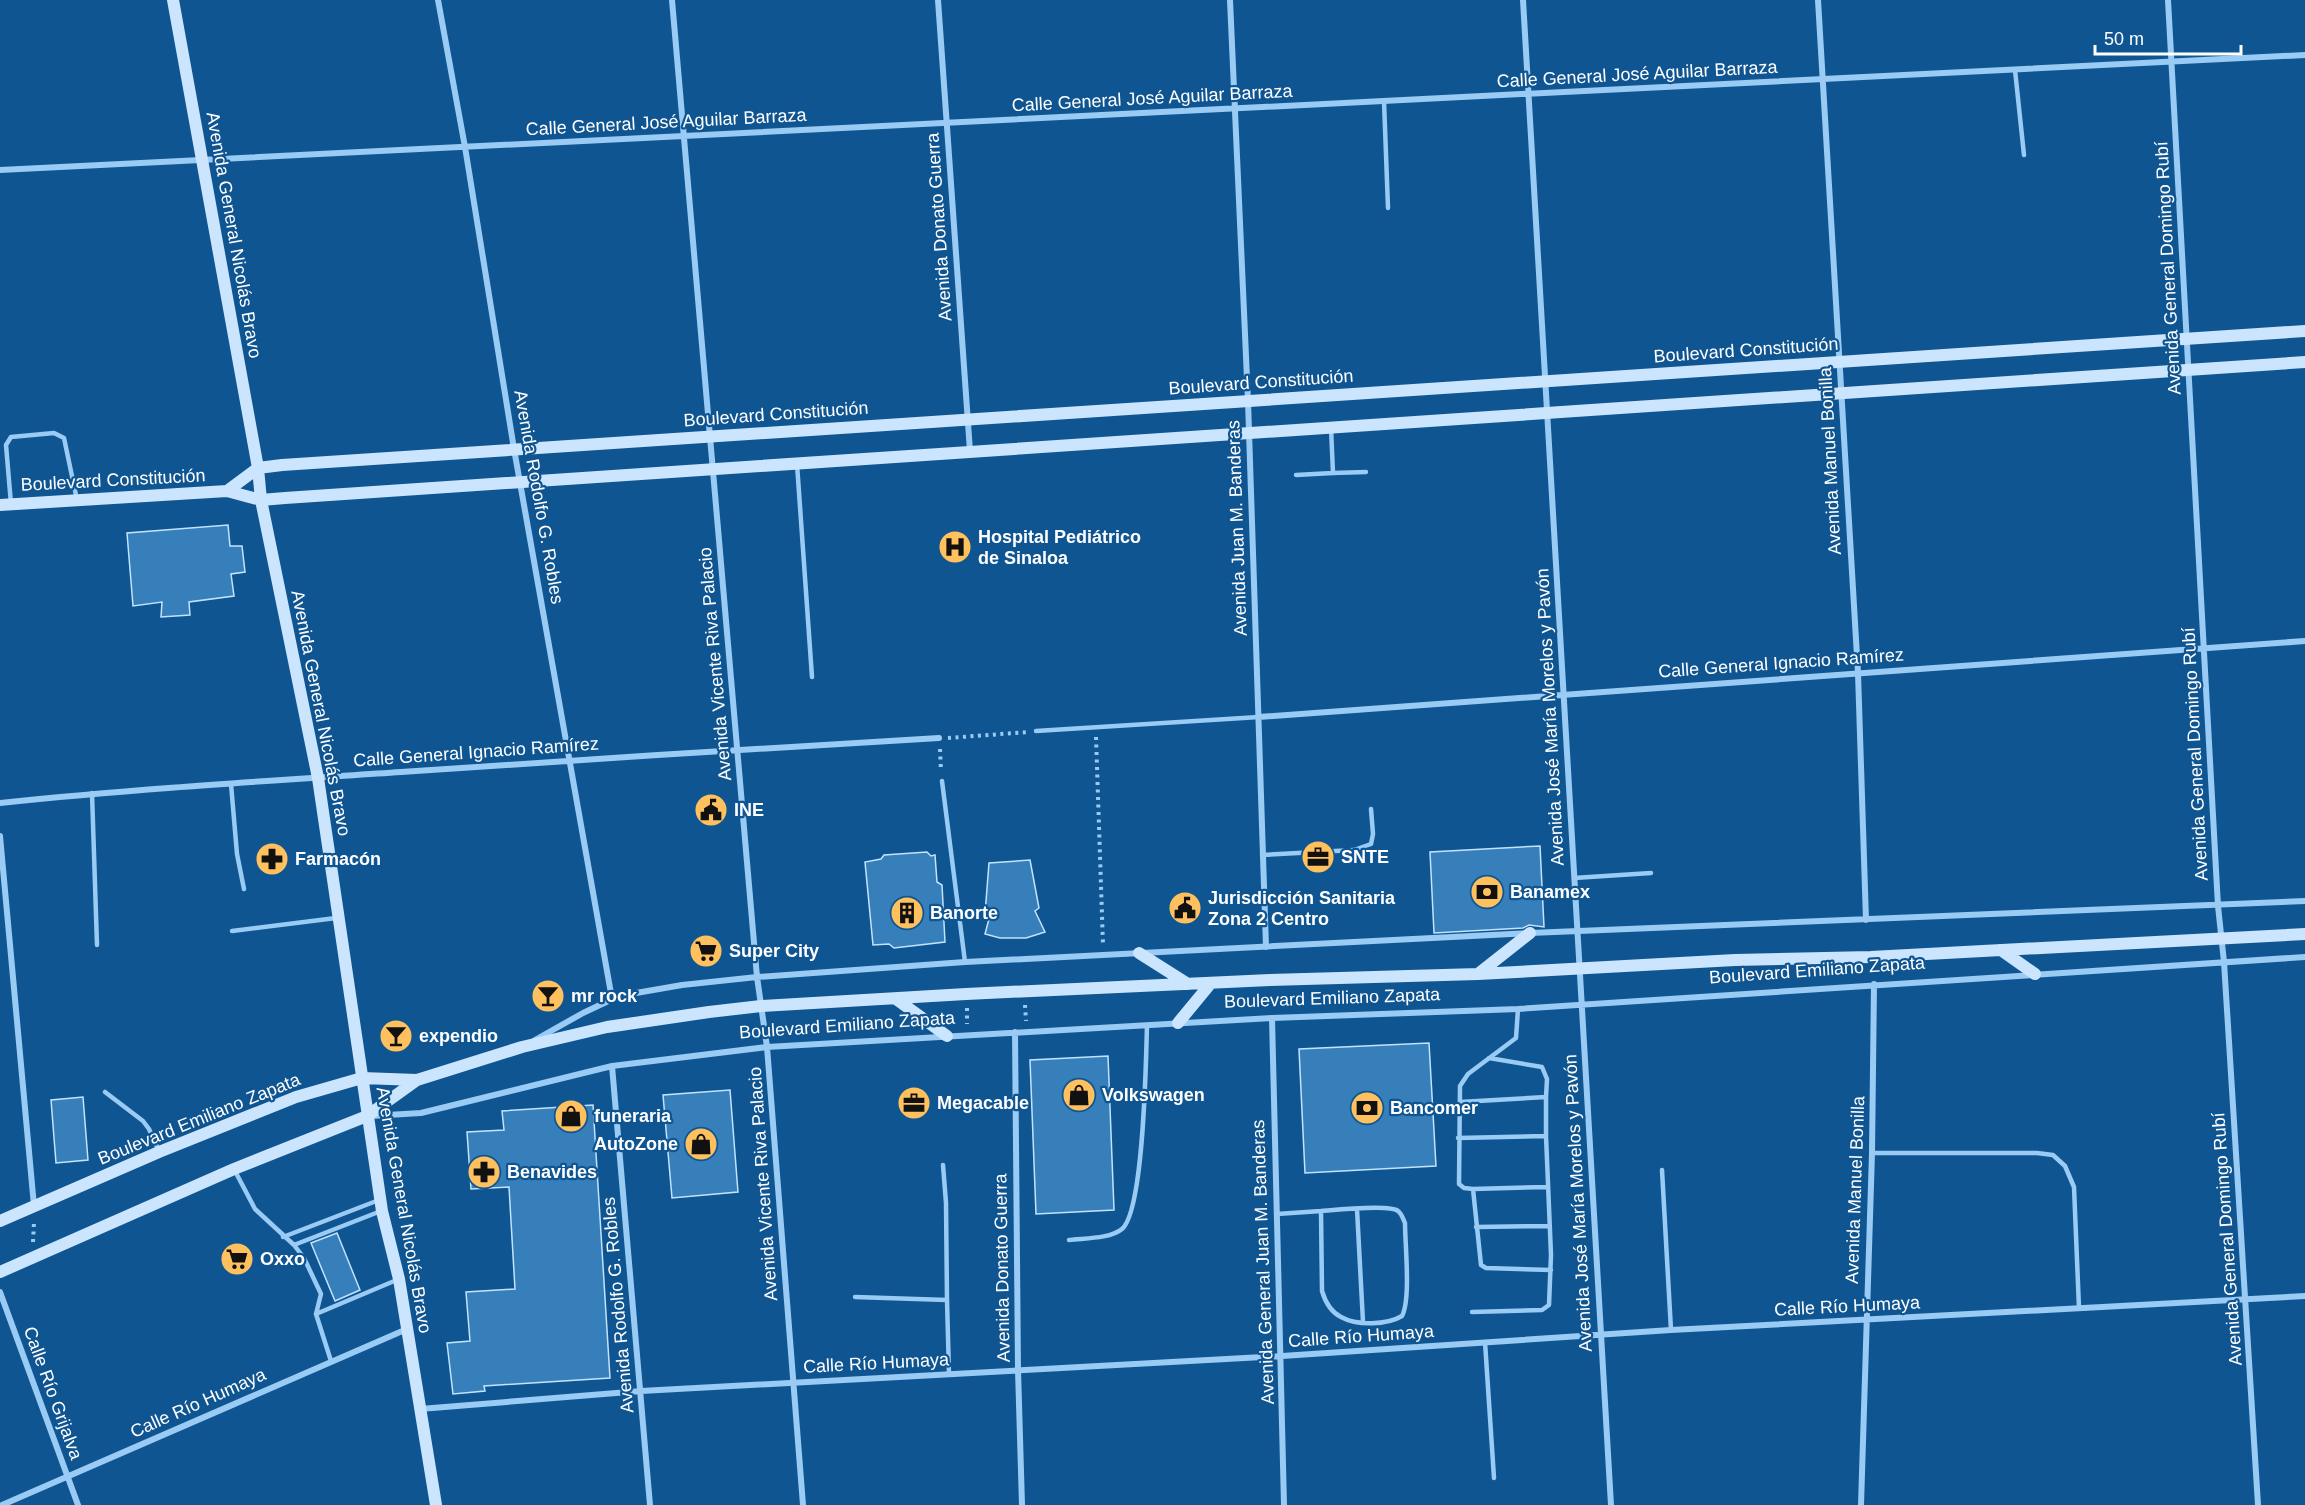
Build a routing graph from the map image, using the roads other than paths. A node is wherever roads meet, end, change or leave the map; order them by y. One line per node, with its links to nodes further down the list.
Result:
1 (173, 0): 20 (main road, Avenida General Nicolás Bravo)
2 (438, 0): 18 (street, Avenida Rodolfo G. Robles)
3 (672, 0): 17 (street, Avenida Vicente Riva Palacio)
4 (938, 0): 16 (street, Avenida Donato Guerra)
5 (1230, 0): 15 (street, Avenida Juan M. Banderas)
6 (1523, 0): 13 (street, Avenida José María Morelos y Pavón)
7 (1818, 0): 12 (street, Avenida Manuel Bonilla)
8 (2168, 0): 10 (street, Avenida General Domingo Rubí)
9 (2305, 55): 10 (street, Calle General José Aguilar Barraza)
10 (2171, 62): 11 (street, Calle General José Aguilar Barraza); 24 (street, Avenida General Domingo Rubí)
11 (2015, 70): 12 (street, Calle General José Aguilar Barraza); 19 (lane)
12 (1822, 79): 13 (street, Calle General José Aguilar Barraza); 26 (street, Avenida Manuel Bonilla)
13 (1528, 94): 14 (street, Calle General José Aguilar Barraza); 28 (street, Avenida José María Morelos y Pavón)
14 (1384, 101): 15 (street, Calle General José Aguilar Barraza); 22 (lane)
15 (1236, 109): 16 (street, Calle General José Aguilar Barraza); 30 (street, Avenida Juan M. Banderas)
16 (946, 123): 17 (street, Calle General José Aguilar Barraza); 32 (street, Avenida Donato Guerra)
17 (685, 136): 18 (street, Calle General José Aguilar Barraza); 35 (street, Avenida Vicente Riva Palacio)
18 (465, 147): 20 (street, Calle General José Aguilar Barraza); 36 (street, Avenida Rodolfo G. Robles)
19 (2024, 155)
20 (203, 160): 21 (street, Calle General José Aguilar Barraza); 39 (main road, Avenida General Nicolás Bravo)
21 (0, 170)
22 (1388, 208)
23 (2305, 331): 24 (main road, Boulevard Constitución)
24 (2187, 339): 26 (main road, Boulevard Constitución); 27 (street, Avenida General Domingo Rubí)
25 (2305, 362): 27 (main road, Boulevard Constitución)
26 (1839, 363): 28 (main road, Boulevard Constitución); 29 (street, Avenida Manuel Bonilla)
27 (2189, 370): 29 (main road, Boulevard Constitución); 50 (street, Avenida General Domingo Rubí)
28 (1545, 381): 30 (main road, Boulevard Constitución); 31 (street, Avenida José María Morelos y Pavón)
29 (1841, 393): 31 (main road, Boulevard Constitución); 51 (street, Avenida Manuel Bonilla)
30 (1248, 401): 32 (main road, Boulevard Constitución); 34 (street, Avenida Juan M. Banderas)
31 (1547, 413): 33 (main road, Boulevard Constitución); 53 (street, Avenida José María Morelos y Pavón)
32 (966, 419): 35 (main road, Boulevard Constitución); 37 (street, Avenida Donato Guerra)
33 (1331, 428): 34 (main road, Boulevard Constitución); 41 (lane)
34 (1249, 433): 37 (main road, Boulevard Constitución); 54 (street, Avenida Juan M. Banderas)
35 (711, 436): 36 (main road, Boulevard Constitución); 40 (street, Avenida Vicente Riva Palacio)
36 (513, 449): 39 (main road, Boulevard Constitución); 44 (street, Avenida Rodolfo G. Robles)
37 (970, 452): 38 (main road, Boulevard Constitución)
38 (797, 464): 40 (main road, Boulevard Constitución); 52 (lane)
39 (258, 468): 45 (main road, Boulevard Constitución); 47 (main road, Avenida General Nicolás Bravo)
40 (712, 469): 44 (main road, Boulevard Constitución); 57 (street, Avenida Vicente Riva Palacio)
41 (1333, 472): 42 (lane); 43 (lane)
42 (1366, 472)
43 (1296, 476)
44 (521, 482): 47 (main road, Boulevard Constitución); 58 (street, Avenida Rodolfo G. Robles)
45 (227, 491): 46 (main road, Boulevard Constitución); 47 (main road, Boulevard Constitución)
46 (77, 500): 48 (main road, Boulevard Constitución); 48 (lane)
47 (261, 500): 59 (main road, Avenida General Nicolás Bravo)
48 (6, 504)
49 (2305, 641): 50 (street, Calle General Ignacio Ramírez)
50 (2204, 647): 51 (street, Calle General Ignacio Ramírez); 71 (street, Avenida General Domingo Rubí)
51 (1858, 673): 53 (street, Calle General Ignacio Ramírez); 73 (street, Avenida Manuel Bonilla)
52 (812, 677)
53 (1563, 694): 54 (street, Calle General Ignacio Ramírez); 68 (street, Avenida José María Morelos y Pavón)
54 (1259, 717): 55 (lane); 66 (street, Avenida Juan M. Banderas)
55 (1036, 731)
56 (939, 738): 57 (street, Calle General Ignacio Ramírez)
57 (738, 749): 58 (street, Calle General Ignacio Ramírez); 89 (street, Avenida Vicente Riva Palacio)
58 (571, 761): 59 (street, Calle General Ignacio Ramírez); 93 (street, Avenida Rodolfo G. Robles)
59 (318, 778): 61 (street, Calle General Ignacio Ramírez); 72 (main road, Avenida General Nicolás Bravo)
60 (942, 781): 84 (lane)
61 (231, 784): 62 (street, Calle General Ignacio Ramírez); 69 (lane)
62 (92, 793): 63 (street, Calle General Ignacio Ramírez); 79 (lane)
63 (0, 803)
64 (1371, 809): 66 (lane)
65 (0, 836): 123 (street)
66 (1262, 855): 80 (street, Avenida Juan M. Banderas)
67 (1651, 873): 68 (lane)
68 (1574, 878): 75 (street, Avenida José María Morelos y Pavón)
69 (244, 889)
70 (2305, 901): 71 (street, Boulevard Emiliano Zapata)
71 (2218, 906): 73 (street, Boulevard Emiliano Zapata); 78 (street, Avenida General Domingo Rubí)
72 (340, 917): 74 (lane); 107 (main road, Avenida General Nicolás Bravo)
73 (1866, 920): 75 (street, Boulevard Emiliano Zapata)
74 (232, 931)
75 (1577, 931): 76 (street, Boulevard Emiliano Zapata); 86 (street, Avenida José María Morelos y Pavón)
76 (1530, 933): 80 (street, Boulevard Emiliano Zapata); 87 (main road)
77 (2305, 934): 78 (main road, Boulevard Emiliano Zapata)
78 (2222, 938): 81 (main road, Boulevard Emiliano Zapata); 85 (street, Avenida General Domingo Rubí)
79 (97, 945)
80 (1266, 947): 82 (street, Boulevard Emiliano Zapata)
81 (2001, 950): 86 (main road, Boulevard Emiliano Zapata); 88 (main road)
82 (1139, 953): 84 (street, Boulevard Emiliano Zapata); 91 (main road)
83 (2305, 957): 85 (street, Boulevard Emiliano Zapata)
84 (965, 962): 89 (street, Boulevard Emiliano Zapata)
85 (2224, 962): 88 (street, Boulevard Emiliano Zapata); 139 (street, Avenida General Domingo Rubí)
86 (1579, 967): 87 (main road, Boulevard Emiliano Zapata); 95 (street, Avenida José María Morelos y Pavón)
87 (1478, 974): 90 (main road, Boulevard Emiliano Zapata)
88 (2035, 974): 92 (street, Boulevard Emiliano Zapata)
89 (757, 977): 93 (street, Boulevard Emiliano Zapata); 96 (street, Avenida Vicente Riva Palacio)
90 (1211, 983): 91 (main road, Boulevard Emiliano Zapata); 99 (main road)
91 (1188, 984): 94 (main road, Boulevard Emiliano Zapata)
92 (1874, 984): 95 (street, Boulevard Emiliano Zapata); 116 (street, Avenida Manuel Bonilla)
93 (612, 999): 103 (street, Boulevard Emiliano Zapata)
94 (897, 999): 96 (main road, Boulevard Emiliano Zapata); 102 (main road)
95 (1582, 1004): 97 (street, Boulevard Emiliano Zapata); 148 (street, Avenida José María Morelos y Pavón)
96 (761, 1006): 103 (main road, Boulevard Emiliano Zapata); 104 (street, Avenida Vicente Riva Palacio)
97 (1518, 1009): 98 (street, Boulevard Emiliano Zapata); 105 (lane)
98 (1272, 1018): 99 (street, Boulevard Emiliano Zapata); 126 (street, Avenida General Juan M. Banderas)
99 (1178, 1023): 100 (street, Boulevard Emiliano Zapata)
100 (1147, 1025): 101 (street, Boulevard Emiliano Zapata); 131 (lane)
101 (1015, 1032): 102 (street, Boulevard Emiliano Zapata); 152 (street, Avenida Donato Guerra)
102 (946, 1036): 104 (street, Boulevard Emiliano Zapata)
103 (522, 1047): 108 (main road, Boulevard Emiliano Zapata)
104 (767, 1047): 106 (street, Boulevard Emiliano Zapata); 154 (street, Avenida Vicente Riva Palacio)
105 (1489, 1058): 110 (lane); 111 (lane)
106 (612, 1066): 112 (street, Boulevard Emiliano Zapata); 155 (street, Avenida Rodolfo G. Robles)
107 (362, 1078): 108 (main road, Boulevard Emiliano Zapata); 112 (main road, Avenida General Nicolás Bravo); 115 (main road, Boulevard Emiliano Zapata)
108 (417, 1080): 112 (main road, Boulevard Emiliano Zapata)
109 (105, 1092): 115 (lane)
110 (1546, 1097): 111 (lane); 113 (lane)
111 (1460, 1102): 114 (lane)
112 (367, 1116): 118 (main road, Boulevard Emiliano Zapata); 122 (main road, Avenida General Nicolás Bravo)
113 (1546, 1136): 114 (lane); 120 (lane)
114 (1458, 1137): 121 (lane)
115 (159, 1152): 123 (main road, Boulevard Emiliano Zapata)
116 (1872, 1153): 141 (lane); 144 (street, Avenida Manuel Bonilla)
117 (943, 1165): 140 (lane)
118 (234, 1169): 130 (lane); 134 (main road, Boulevard Emiliano Zapata)
119 (1662, 1170): 147 (lane)
120 (1547, 1187): 121 (lane); 128 (lane)
121 (1473, 1189): 129 (lane)
122 (381, 1205): 130 (lane); 132 (lane); 135 (main road, Avenida General Nicolás Bravo)
123 (34, 1206): 127 (main road, Boulevard Emiliano Zapata)
124 (1357, 1209): 125 (lane); 145 (lane); 145 (lane)
125 (1321, 1211): 126 (lane); 145 (lane)
126 (1277, 1214): 150 (street, Avenida General Juan M. Banderas)
127 (0, 1221)
128 (1550, 1226): 129 (lane); 133 (lane)
129 (1476, 1227): 133 (lane)
130 (283, 1237): 132 (lane)
131 (1069, 1240)
132 (294, 1245): 143 (lane)
133 (1551, 1270): 142 (lane)
134 (0, 1272)
135 (399, 1279): 143 (lane); 146 (main road, Avenida General Nicolás Bravo)
136 (0, 1292): 157 (street, Calle Río Grijalva)
137 (2305, 1296): 139 (street, Calle Río Humaya)
138 (855, 1297): 140 (lane)
139 (2246, 1299): 141 (street, Calle Río Humaya); 168 (street, Avenida General Domingo Rubí)
140 (946, 1300): 153 (lane)
141 (2079, 1308): 144 (street, Calle Río Humaya)
142 (1472, 1312)
143 (316, 1314): 151 (lane)
144 (1866, 1320): 147 (street, Calle Río Humaya); 167 (street, Avenida Manuel Bonilla)
145 (1363, 1322)
146 (407, 1329): 151 (street, Calle Río Humaya); 156 (main road, Avenida General Nicolás Bravo)
147 (1671, 1330): 148 (street, Calle Río Humaya)
148 (1601, 1334): 149 (street, Calle Río Humaya); 166 (street, Avenida José María Morelos y Pavón)
149 (1485, 1342): 150 (street, Calle Río Humaya); 158 (lane)
150 (1281, 1356): 152 (street, Calle Río Humaya); 165 (street, Avenida General Juan M. Banderas)
151 (331, 1361): 157 (street, Calle Río Humaya)
152 (1018, 1370): 153 (street, Calle Río Humaya); 164 (street, Avenida Donato Guerra)
153 (950, 1374): 154 (street, Calle Río Humaya)
154 (793, 1383): 155 (street, Calle Río Humaya); 163 (street, Avenida Vicente Riva Palacio)
155 (641, 1391): 156 (street, Calle Río Humaya); 162 (street, Avenida Rodolfo G. Robles)
156 (420, 1409): 161 (main road, Avenida General Nicolás Bravo)
157 (68, 1476): 159 (street, Calle Río Humaya); 160 (street, Calle Río Grijalva)
158 (1494, 1478)
159 (2, 1505)
160 (78, 1505)
161 (436, 1505)
162 (650, 1505)
163 (803, 1505)
164 (1022, 1505)
165 (1284, 1505)
166 (1611, 1505)
167 (1861, 1505)
168 (2258, 1505)

